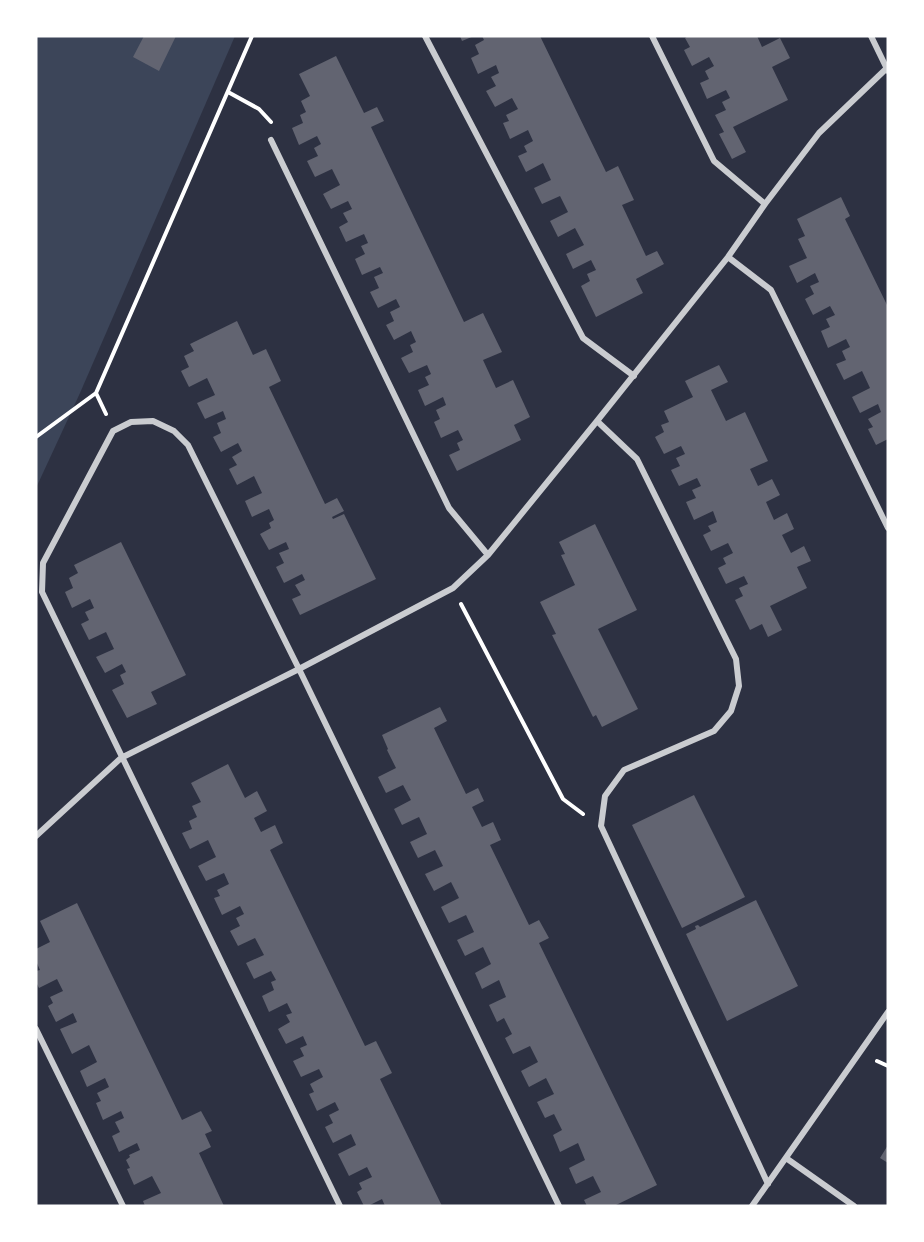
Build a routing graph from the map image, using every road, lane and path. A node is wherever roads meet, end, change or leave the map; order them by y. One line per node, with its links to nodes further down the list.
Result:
1 (252, 36): 6 (path)
2 (425, 36): 10 (street)
3 (652, 36): 8 (street)
4 (870, 36): 5 (street)
5 (887, 69): 8 (street)
6 (228, 92): 7 (path); 12 (path)
7 (271, 140): 14 (street)
8 (765, 204): 9 (street)
9 (728, 256): 10 (street); 13 (street)
10 (634, 376): 11 (street)
11 (597, 421): 14 (street); 18 (street)
12 (36, 437)
13 (888, 528)
14 (488, 555): 15 (street)
15 (453, 588): 16 (street); 18 (path)
16 (299, 669): 17 (street); 17 (street); 26 (street)
17 (121, 758): 19 (street); 25 (street)
18 (601, 826): 23 (street)
19 (36, 836)
20 (888, 1012): 22 (street)
21 (36, 1029): 24 (street)
22 (786, 1158): 23 (street); 28 (street)
23 (768, 1184): 27 (street)
24 (123, 1206)
25 (340, 1206)
26 (559, 1206)
27 (752, 1206)
28 (854, 1206)

